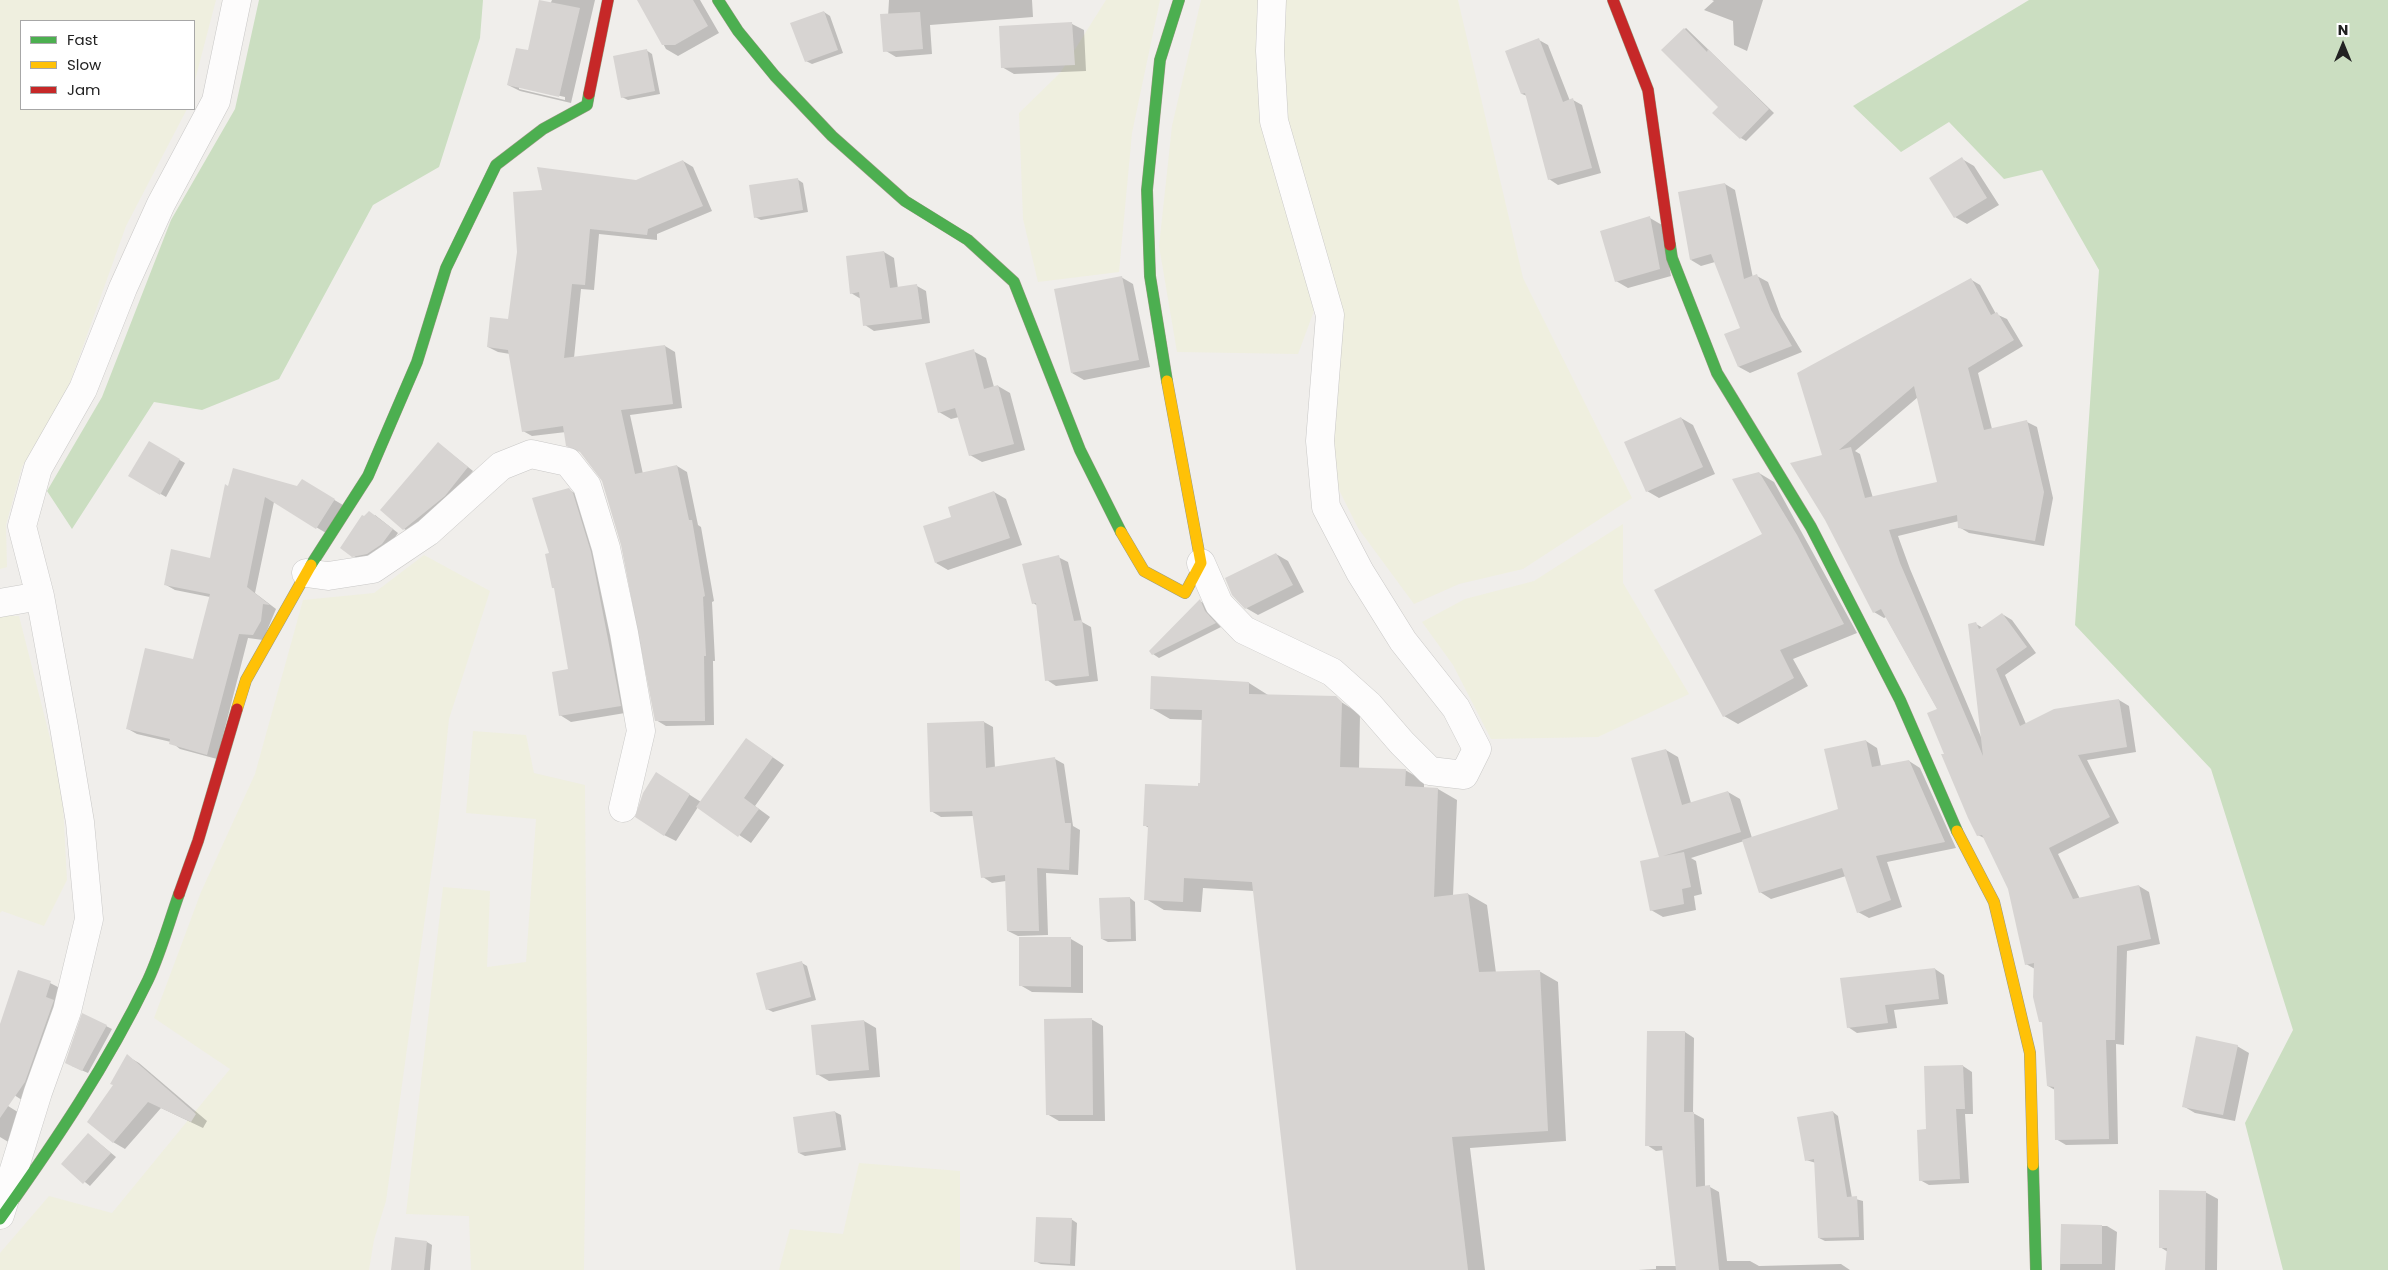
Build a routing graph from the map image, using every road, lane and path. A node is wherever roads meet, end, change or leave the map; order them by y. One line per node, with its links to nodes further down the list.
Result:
1 (237, 0): 9 (street)
2 (608, 0): 8 (main road)
3 (718, 0): 7 (main road)
4 (1179, 0): 7 (main road)
5 (1272, 0): 7 (street)
6 (1613, 0): 14 (main road)
7 (1201, 563)
8 (306, 573): 11 (street); 13 (main road)
9 (40, 596): 10 (street); 12 (street)
10 (0, 603)
11 (623, 808)
12 (0, 1215)
13 (0, 1219)
14 (2036, 1270)

